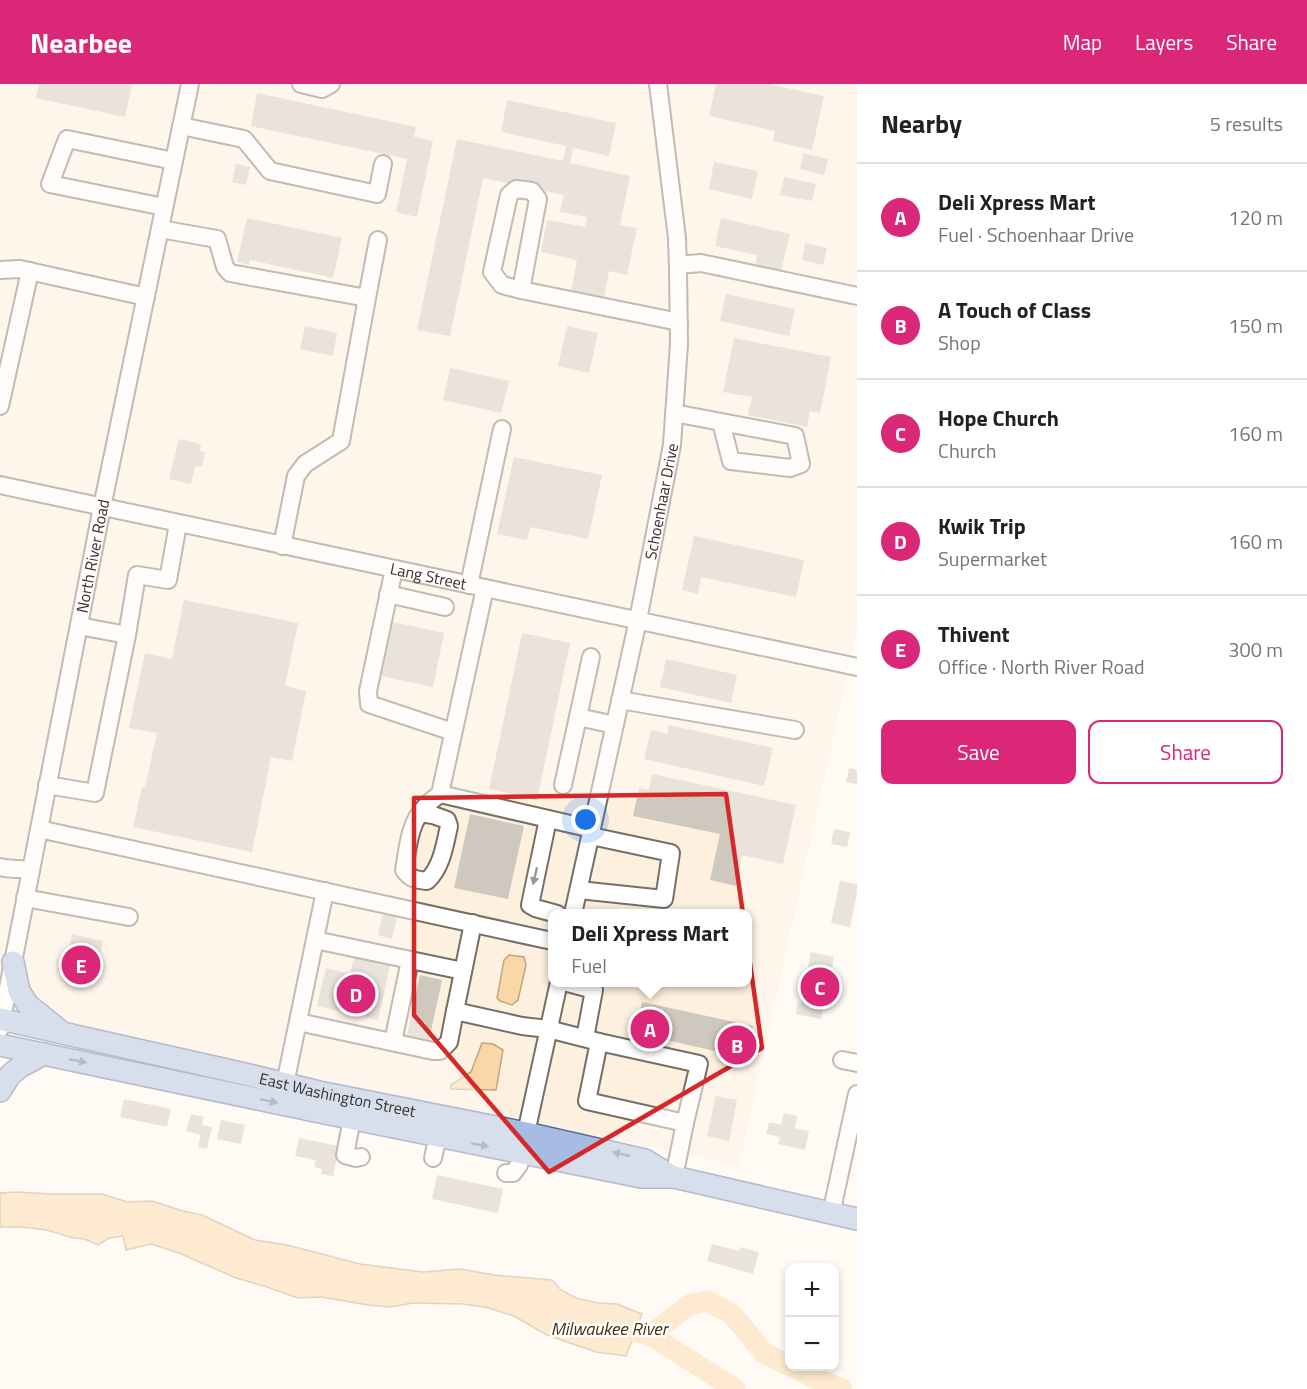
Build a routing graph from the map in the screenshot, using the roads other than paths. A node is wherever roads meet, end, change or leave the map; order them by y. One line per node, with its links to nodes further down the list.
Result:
1 (190, 84): 5 (street, North River Road)
2 (301, 84): 3 (street)
3 (331, 84)
4 (657, 84): 11 (street, Schoenhaar Drive)
5 (181, 126): 6 (street, North River Road); 7 (street)
6 (174, 161): 8 (street, North River Road); 8 (street)
7 (383, 164)
8 (164, 207): 9 (street, North River Road)
9 (160, 229): 16 (street, North River Road); 17 (street)
10 (378, 240): 17 (street)
11 (678, 265): 15 (street); 18 (street, Schoenhaar Drive)
12 (0, 270): 13 (street)
13 (30, 271): 16 (street); 19 (street)
14 (521, 290): 14 (street); 18 (street)
15 (857, 296)
16 (146, 297): 24 (street, North River Road)
17 (367, 298): 26 (street)
18 (679, 322): 20 (street, Schoenhaar Drive)
19 (0, 406)
20 (674, 413): 21 (street); 31 (street, Schoenhaar Drive)
21 (721, 422): 21 (street)
22 (502, 429): 28 (street)
23 (0, 485): 24 (street, Lang Street)
24 (102, 507): 25 (street, Lang Street); 32 (street, North River Road)
25 (178, 524): 26 (street, Lang Street); 33 (street)
26 (282, 546): 27 (street, Lang Street)
27 (394, 569): 28 (street, Lang Street); 29 (street)
28 (477, 586): 31 (street, Lang Street); 40 (street)
29 (388, 594): 30 (street); 40 (street)
30 (445, 607)
31 (638, 620): 35 (street, Lang Street); 36 (street, Schoenhaar Drive)
32 (79, 626): 33 (street); 41 (street, North River Road)
33 (127, 635): 41 (street)
34 (591, 657): 37 (street)
35 (857, 667)
36 (620, 700): 38 (street, Schoenhaar Drive); 39 (street)
37 (578, 717): 38 (street); 42 (street)
38 (615, 724): 47 (street, Schoenhaar Drive)
39 (795, 730)
40 (453, 732): 43 (street)
41 (47, 785): 46 (street, North River Road)
42 (563, 785)
43 (440, 794): 44 (street); 45 (street)
44 (420, 813)
45 (548, 819): 47 (street); 55 (street, one-way to 55)
46 (39, 829): 50 (street, North River Road); 51 (street)
47 (591, 832): 52 (street, Schoenhaar Drive); 52 (street)
48 (0, 857): 50 (street)
49 (0, 867): 50 (street)
50 (25, 869): 53 (street, North River Road)
51 (325, 891): 57 (street); 58 (street)
52 (579, 891): 54 (street, Schoenhaar Drive)
53 (25, 898): 56 (street); 61 (street, North River Road)
54 (574, 909)
55 (548, 912)
56 (129, 917)
57 (473, 923): 59 (street); 62 (street)
58 (315, 940): 60 (street); 67 (street)
59 (548, 940)
60 (410, 960): 62 (street); 71 (street)
61 (6, 968): 66 (street, North River Road); 69 (main road)
62 (463, 971): 65 (street)
63 (557, 987): 68 (street)
64 (583, 987): 70 (street)
65 (455, 1011): 68 (street); 71 (street)
66 (1, 1022): 69 (main road, East Washington Street)
67 (298, 1022): 71 (street); 75 (street)
68 (548, 1029): 70 (street); 82 (street)
69 (61, 1032): 74 (main road, East Washington Street)
70 (592, 1040): 80 (street); 80 (street)
71 (393, 1042)
72 (0, 1044): 73 (main road, East Washington Street)
73 (44, 1054): 76 (main road); 77 (main road, East Washington Street, one-way to 77)
74 (225, 1069): 75 (main road, East Washington Street); 77 (street)
75 (285, 1084): 79 (main road, East Washington Street)
76 (0, 1091)
77 (220, 1091): 79 (main road, East Washington Street, one-way to 79)
78 (857, 1094): 87 (street)
79 (354, 1109): 81 (main road, East Washington Street); 83 (street)
80 (685, 1123): 86 (street)
81 (440, 1126): 82 (main road, East Washington Street); 84 (street)
82 (524, 1143): 85 (street); 86 (main road, East Washington Street)
83 (360, 1157)
84 (433, 1158)
85 (506, 1173)
86 (674, 1177): 87 (main road, East Washington Street)
87 (831, 1214): 88 (main road, East Washington Street)
88 (857, 1219)

